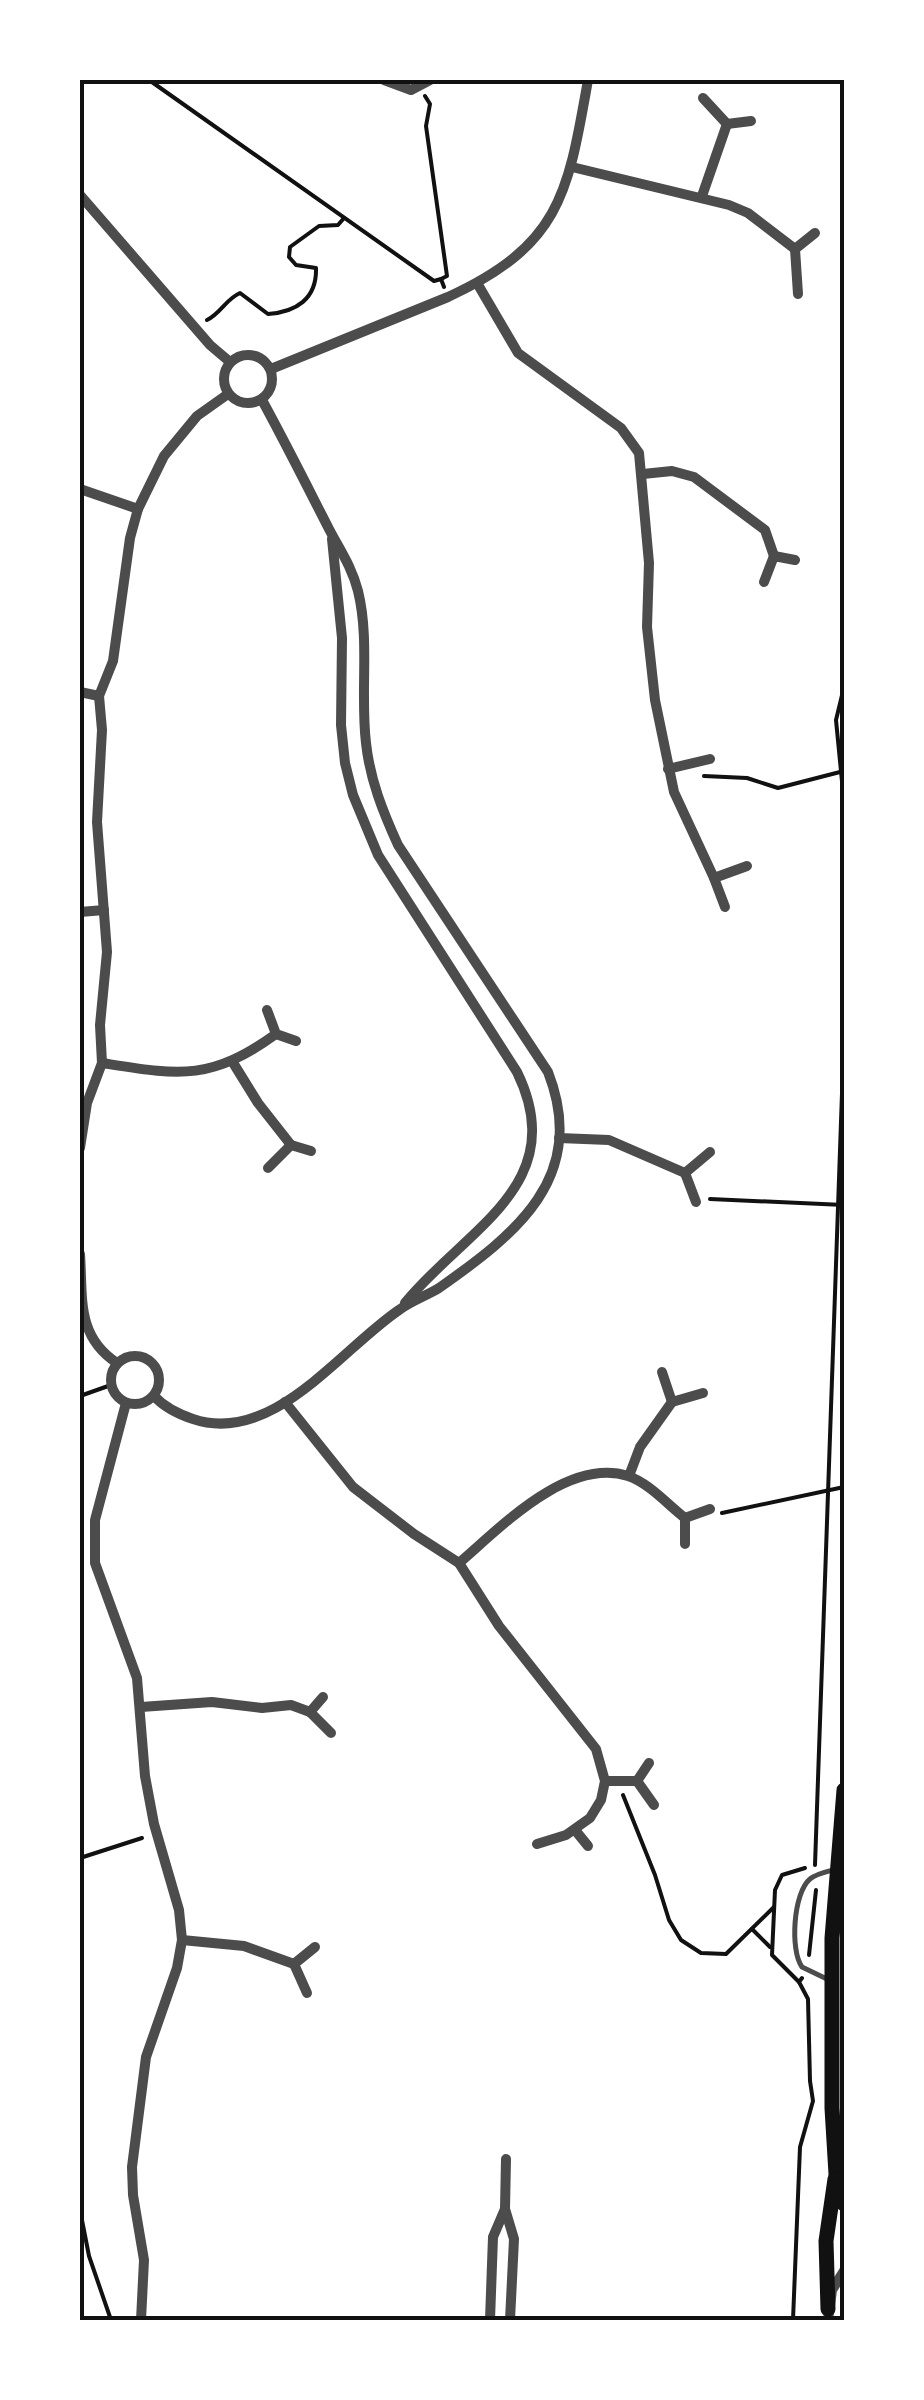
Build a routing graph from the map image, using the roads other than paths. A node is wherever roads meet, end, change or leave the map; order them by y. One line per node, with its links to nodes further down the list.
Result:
1 (384, 80): 3 (street)
2 (588, 80): 7 (street)
3 (425, 84)
4 (703, 98): 6 (street)
5 (750, 121): 6 (street)
6 (727, 124): 9 (street)
7 (572, 168): 9 (street); 12 (street)
8 (80, 195): 14 (street)
9 (702, 196): 11 (street)
10 (815, 233): 11 (street)
11 (795, 249): 13 (street)
12 (477, 284): 15 (street); 18 (street)
13 (798, 294)
14 (230, 362): 15 (street); 16 (street)
15 (270, 369): 17 (street)
16 (228, 394): 17 (street); 20 (street)
17 (262, 400): 21 (street)
18 (642, 474): 22 (street); 28 (street)
19 (80, 490): 20 (street)
20 (138, 509): 26 (street)
21 (331, 534): 39 (street); 48 (street)
22 (774, 556): 23 (street); 24 (street)
23 (794, 560)
24 (764, 582)
25 (80, 692): 26 (street)
26 (99, 696): 32 (street)
27 (710, 759): 28 (street)
28 (668, 769): 30 (street)
29 (748, 866): 30 (street)
30 (714, 878): 31 (street)
31 (725, 907)
32 (104, 910): 33 (street); 38 (street)
33 (80, 912)
34 (267, 1010): 35 (street)
35 (276, 1034): 36 (street); 37 (street)
36 (296, 1041)
37 (232, 1061): 38 (street); 40 (street)
38 (102, 1063): 41 (street)
39 (559, 1138): 45 (street); 48 (street)
40 (291, 1145): 42 (street); 44 (street)
41 (80, 1148)
42 (311, 1151)
43 (710, 1152): 45 (street)
44 (268, 1168)
45 (685, 1173): 46 (street)
46 (696, 1202)
47 (80, 1254): 49 (street)
48 (400, 1309): 53 (street)
49 (117, 1363): 52 (street); 55 (street)
50 (662, 1372): 54 (street)
51 (703, 1393): 54 (street)
52 (154, 1396): 53 (street); 55 (street)
53 (285, 1402): 60 (street)
54 (672, 1402): 56 (street)
55 (126, 1403): 62 (street)
56 (628, 1476): 58 (street); 60 (street)
57 (710, 1509): 58 (street)
58 (685, 1518): 59 (street)
59 (685, 1544)
60 (458, 1563): 66 (street)
61 (323, 1697): 63 (street)
62 (141, 1706): 63 (street); 75 (street)
63 (310, 1712): 64 (street)
64 (330, 1733)
65 (649, 1763): 67 (street)
66 (605, 1780): 67 (street); 70 (street)
67 (637, 1781): 69 (street)
68 (844, 1790): 73 (main road)
69 (654, 1805)
70 (576, 1830): 71 (street); 72 (street)
71 (536, 1844)
72 (588, 1846)
73 (837, 1868): 74 (main road); 78 (lane)
74 (839, 1901): 78 (main road)
75 (182, 1940): 77 (street); 86 (street)
76 (314, 1947): 77 (street)
77 (294, 1964): 79 (street)
78 (832, 1982): 81 (main road)
79 (307, 1993)
80 (506, 2159): 83 (street)
81 (836, 2174): 82 (main road); 85 (main road)
82 (844, 2204)
83 (504, 2209): 87 (street); 88 (street)
84 (844, 2270): 85 (street)
85 (828, 2314)
86 (141, 2320)
87 (490, 2320)
88 (510, 2320)

